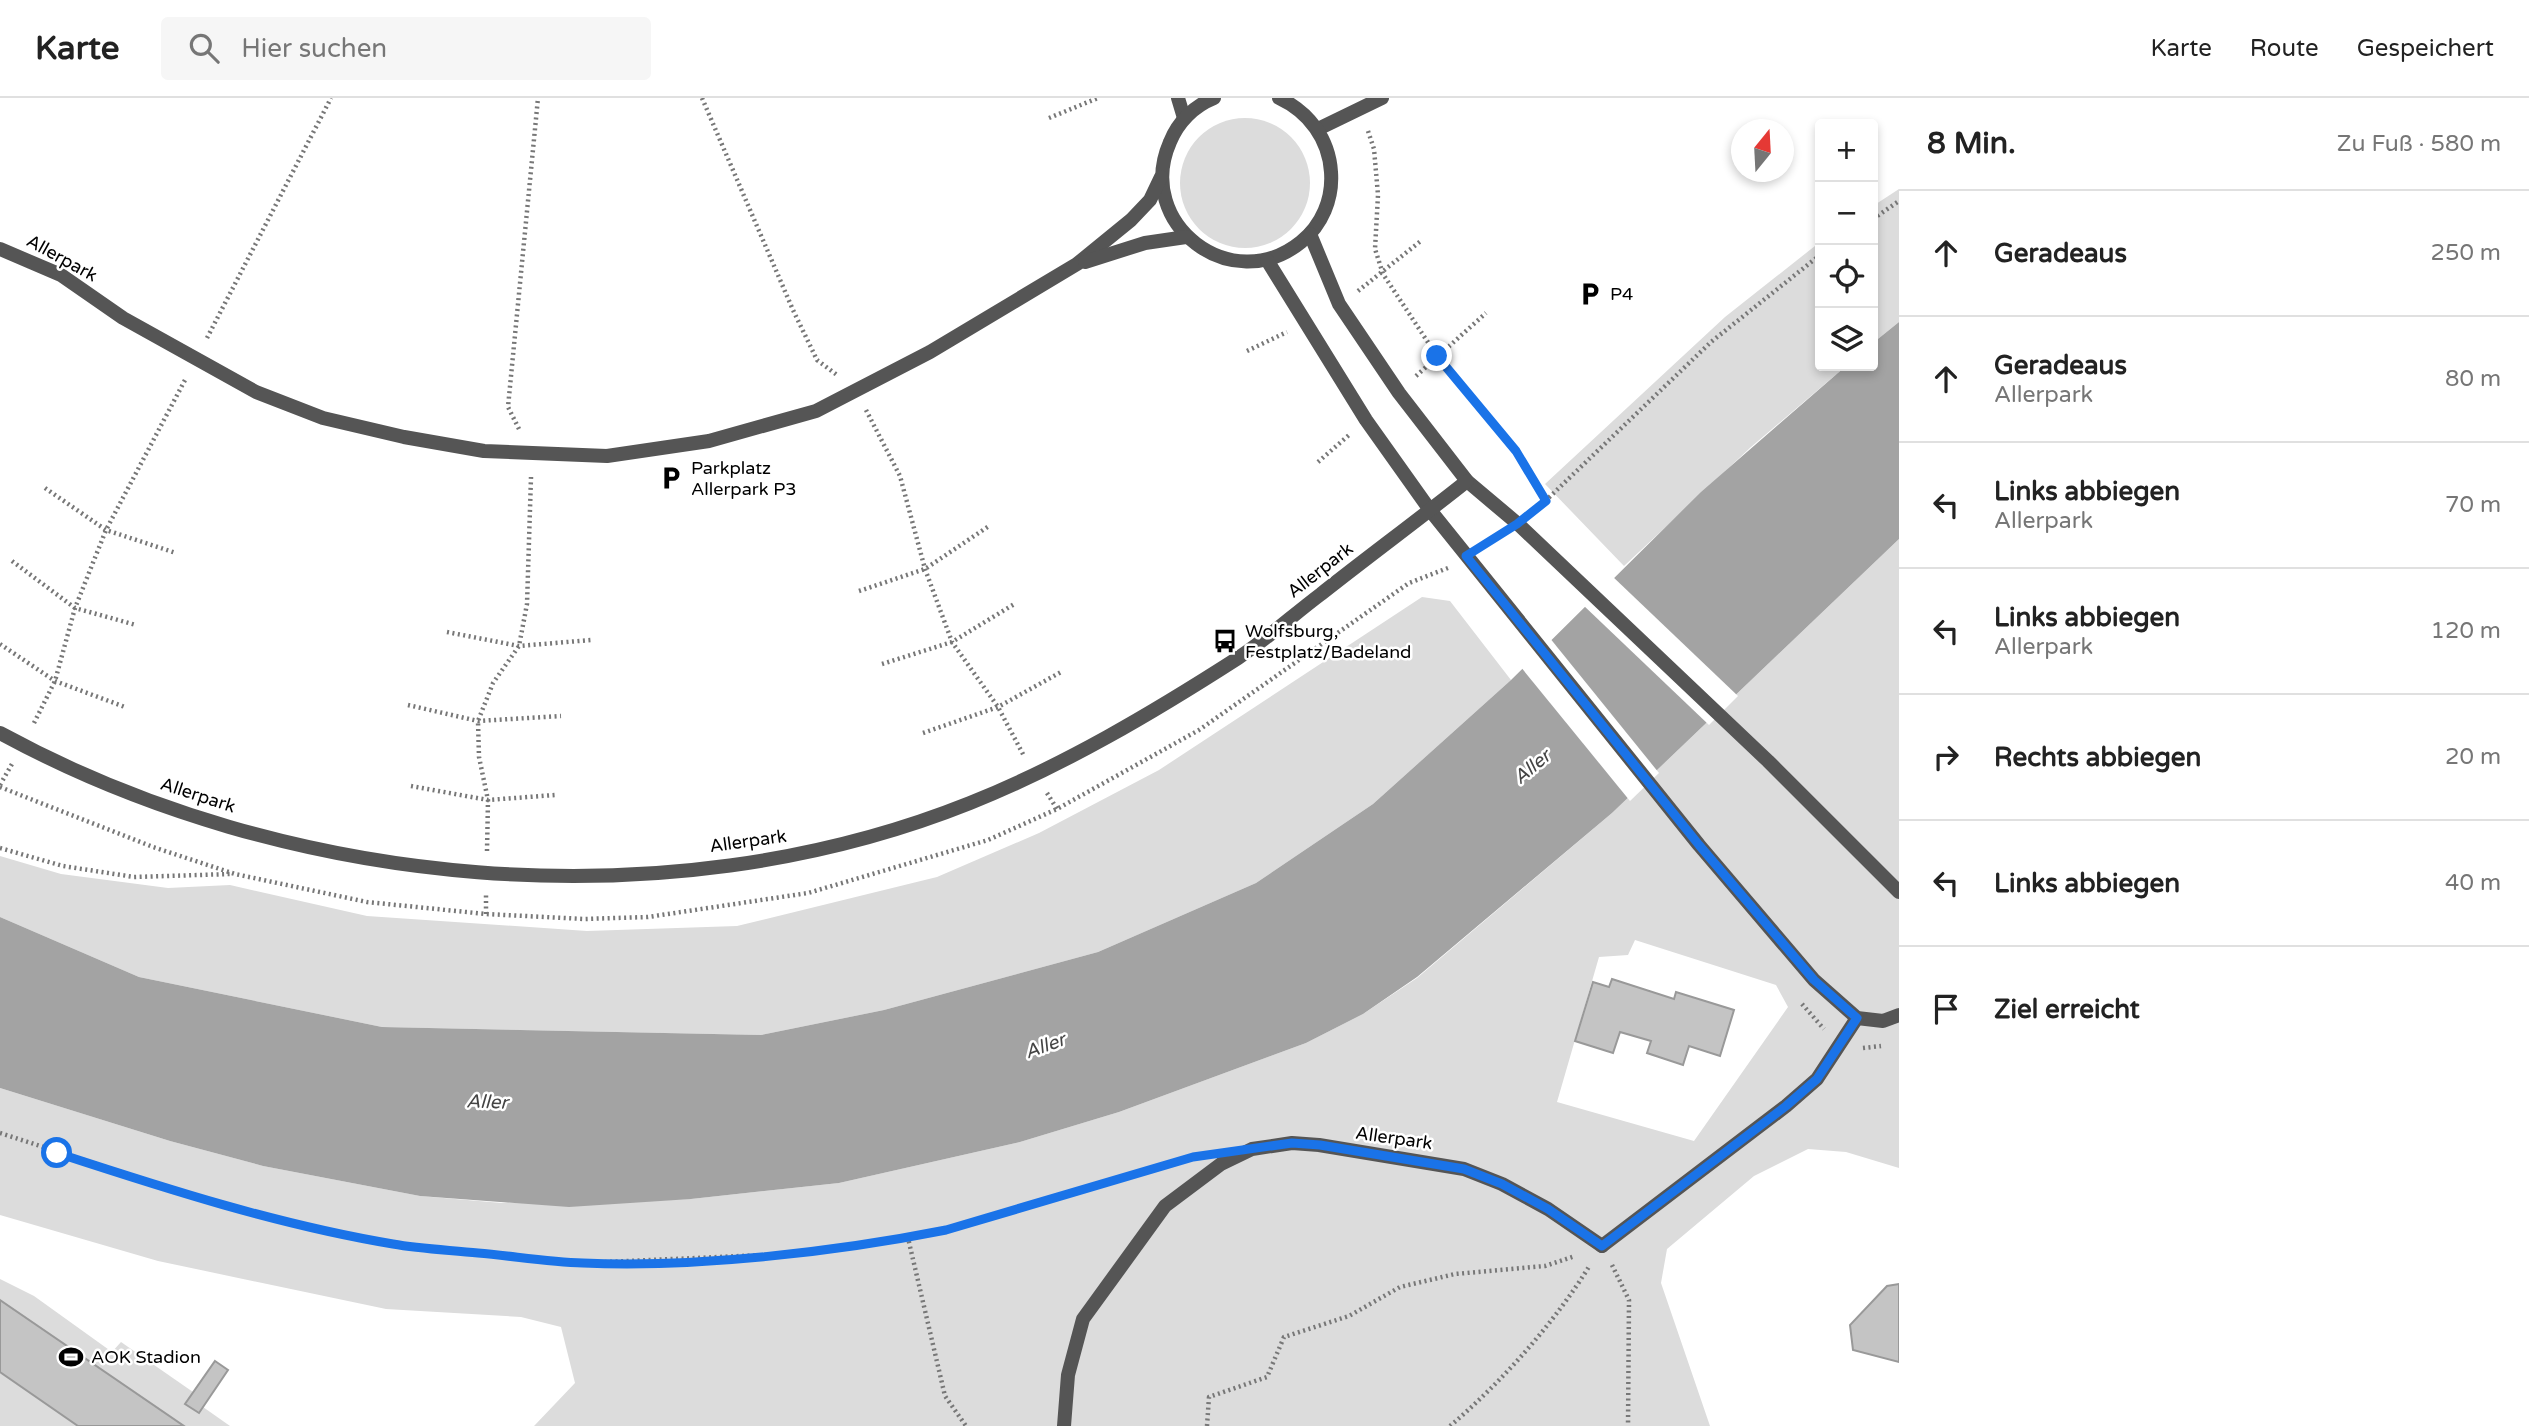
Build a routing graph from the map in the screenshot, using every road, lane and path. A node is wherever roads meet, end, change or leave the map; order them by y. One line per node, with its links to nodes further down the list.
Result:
1 (331, 98): 22 (path)
2 (538, 98): 24 (path)
3 (702, 98): 23 (path)
4 (1098, 98): 10 (path)
5 (1178, 98): 11 (street)
6 (1214, 98): 11 (street, Allerpark)
7 (1279, 98): 12 (street, Allerpark)
8 (1382, 98): 9 (street)
9 (1361, 109): 12 (street); 27 (path)
10 (1049, 118)
11 (1184, 118): 13 (street, Allerpark)
12 (1318, 129): 16 (street, Allerpark)
13 (1161, 177): 17 (street, Allerpark); 21 (street, Allerpark)
14 (1899, 201): 15 (path)
15 (1878, 216)
16 (1310, 234): 20 (street, Allerpark); 25 (street)
17 (1186, 237): 20 (street, Allerpark); 21 (street, Allerpark)
18 (0, 248): 22 (street, Allerpark)
19 (1815, 259): 27 (path)
20 (1267, 260): 28 (street)
21 (1077, 264): 23 (street, Allerpark)
22 (195, 360): 24 (street, Allerpark); 31 (path)
23 (856, 389): 24 (street, Allerpark); 35 (path)
24 (531, 455): 44 (path)
25 (1466, 481): 28 (street, Allerpark); 29 (street)
26 (46, 488): 31 (path)
27 (1546, 501): 29 (path)
28 (1430, 510): 33 (street); 56 (street, Allerpark)
29 (1517, 524): 65 (street)
30 (989, 526): 35 (path)
31 (106, 530): 32 (path); 38 (path)
32 (176, 553)
33 (1466, 556): 61 (path); 68 (street)
34 (12, 561): 38 (path)
35 (925, 569): 36 (path); 42 (path)
36 (859, 591)
37 (1016, 603): 42 (path)
38 (75, 608): 39 (path); 47 (path)
39 (135, 625)
40 (447, 632): 44 (path)
41 (591, 640): 44 (path)
42 (952, 642): 45 (path); 50 (path)
43 (0, 643): 47 (path)
44 (519, 646): 52 (path)
45 (882, 664)
46 (1061, 672): 50 (path)
47 (55, 681): 49 (path); 55 (path)
48 (408, 705): 52 (path)
49 (125, 707)
50 (998, 707): 54 (path); 56 (path)
51 (561, 716): 52 (path)
52 (478, 722): 60 (path)
53 (0, 733): 55 (street, Allerpark)
54 (923, 733)
55 (23, 746): 57 (path); 64 (street, Allerpark)
56 (1034, 773): 61 (path); 64 (street, Allerpark)
57 (0, 786): 63 (path)
58 (411, 786): 60 (path)
59 (555, 795): 60 (path)
60 (488, 800): 64 (path)
61 (1057, 809): 66 (path)
62 (0, 848): 63 (path)
63 (235, 874): 66 (path)
64 (486, 874): 66 (path)
65 (1899, 892)
66 (485, 914)
67 (1899, 1015): 68 (street)
68 (1857, 1018): 72 (street)
69 (0, 1133): 71 (path)
70 (1193, 1157): 71 (path)
71 (908, 1238): 73 (path)
72 (1602, 1246): 74 (street, Allerpark); 75 (path); 76 (path); 77 (path)
73 (966, 1426)
74 (1065, 1426)
75 (1207, 1426)
76 (1450, 1426)
77 (1628, 1426)

